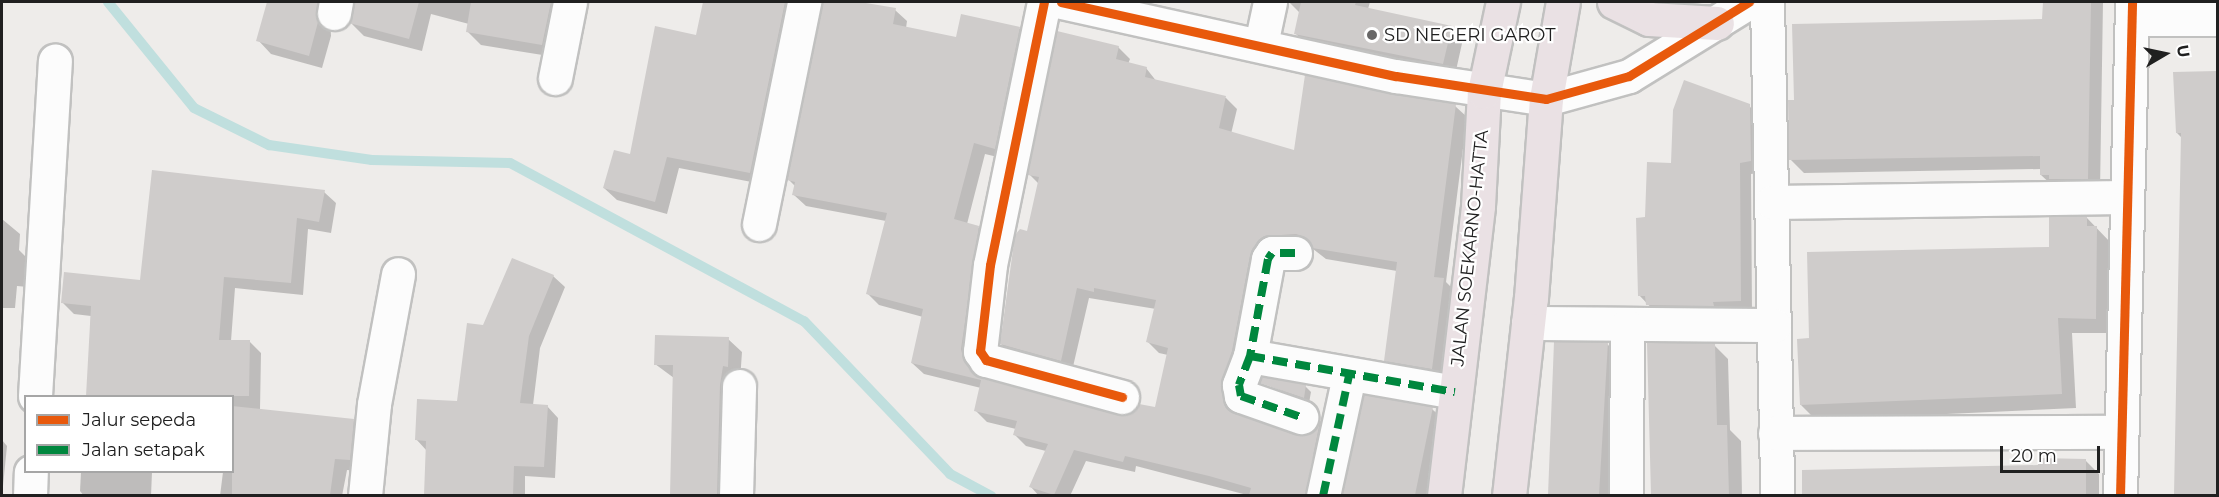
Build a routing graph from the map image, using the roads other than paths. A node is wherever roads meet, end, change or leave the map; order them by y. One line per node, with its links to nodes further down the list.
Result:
1 (570, 2): 16 (street)
2 (804, 2): 21 (street)
3 (1044, 2): 32 (street)
4 (1061, 2): 14 (street)
5 (1270, 2): 14 (street)
6 (1503, 2): 17 (highway, JALAN SOEKARNO-HATTA)
7 (1563, 2): 18 (highway)
8 (1614, 2): 13 (highway)
9 (1749, 2): 13 (street)
10 (1767, 2): 20 (street)
11 (2132, 10): 12 (street); 19 (street)
12 (2217, 20)
13 (1717, 23): 18 (street)
14 (1261, 44): 17 (street)
15 (55, 61): 31 (street)
16 (555, 78)
17 (1484, 92): 18 (street); 30 (highway, JALAN SOEKARNO-HATTA)
18 (1546, 99): 24 (highway)
19 (2125, 197): 20 (street); 34 (street)
20 (1772, 202): 25 (street)
21 (759, 224)
22 (1295, 253): 27 (street)
23 (398, 274): 38 (street)
24 (1528, 323): 26 (street); 42 (highway)
25 (1774, 325): 26 (street); 35 (street)
26 (1627, 326): 43 (street)
27 (1250, 356): 28 (street); 33 (street)
28 (1350, 376): 30 (street); 40 (street)
29 (739, 386): 39 (street)
30 (1455, 392): 41 (highway, JALAN SOEKARNO-HATTA)
31 (35, 395)
32 (1122, 397)
33 (1301, 417)
34 (2120, 432): 35 (street); 45 (street)
35 (1775, 433): 44 (street)
36 (31, 473): 37 (street)
37 (30, 495)
38 (365, 495)
39 (736, 495)
40 (1323, 495)
41 (1444, 495)
42 (1509, 495)
43 (1626, 495)
44 (1777, 495)
45 (2120, 495)

